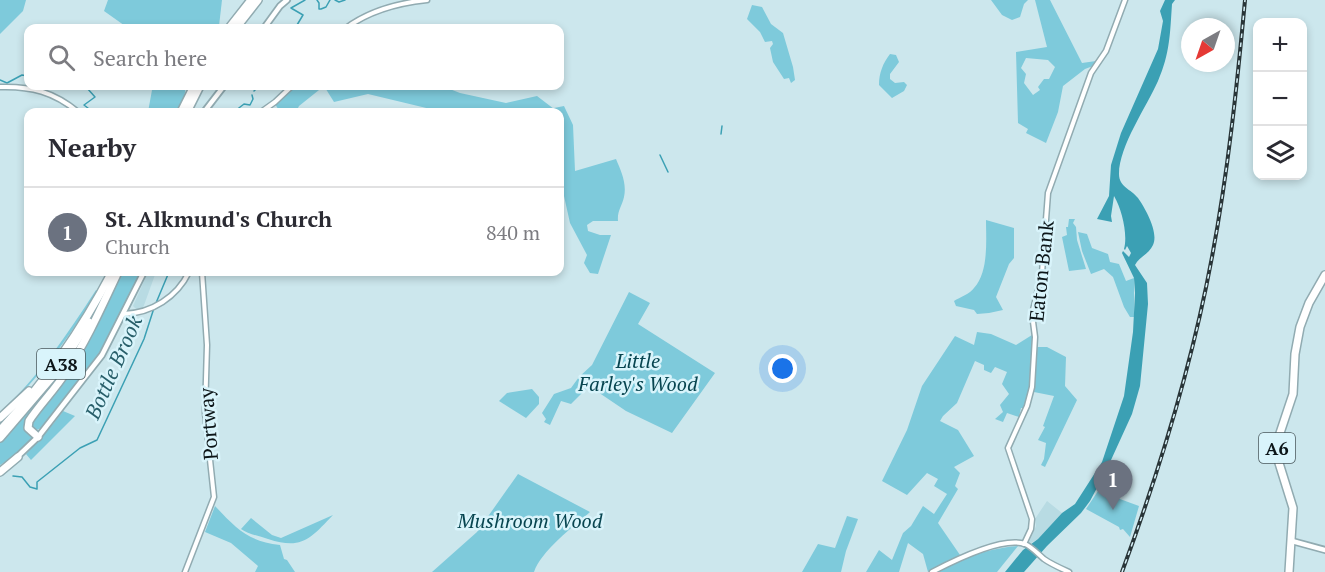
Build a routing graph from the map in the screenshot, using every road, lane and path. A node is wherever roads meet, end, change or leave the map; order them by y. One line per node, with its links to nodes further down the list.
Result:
1 (251, 0): 6 (highway)
2 (258, 0): 7 (highway)
3 (287, 0): 8 (main road)
4 (427, 0): 9 (street)
5 (1125, 0): 39 (street, Eaton Bank)
6 (232, 24)
7 (239, 24)
8 (267, 24)
9 (352, 24)
10 (0, 87): 11 (street)
11 (24, 87)
12 (41, 90): 17 (street)
13 (192, 90): 18 (highway)
14 (198, 90): 19 (highway)
15 (221, 90): 20 (main road)
16 (287, 90): 21 (street)
17 (73, 108)
18 (183, 108)
19 (189, 108)
20 (207, 108)
21 (266, 108)
22 (1325, 274): 38 (highway, A6)
23 (110, 276): 29 (highway, A38)
24 (116, 276): 28 (highway, A38)
25 (142, 276): 30 (main road)
26 (187, 276): 30 (street)
27 (202, 276): 41 (street, Portway)
28 (113, 284): 33 (highway); 34 (highway, A38)
29 (89, 313): 31 (highway); 32 (highway, A38)
30 (124, 314): 33 (main road)
31 (0, 418)
32 (0, 430)
33 (38, 437): 35 (main road)
34 (0, 438)
35 (18, 457): 36 (main road); 37 (highway)
36 (0, 468)
37 (0, 472)
38 (1292, 541): 40 (main road); 44 (highway, A6)
39 (1026, 544): 42 (street); 43 (street)
40 (1325, 550)
41 (185, 572)
42 (932, 572)
43 (1069, 572)
44 (1289, 572)

